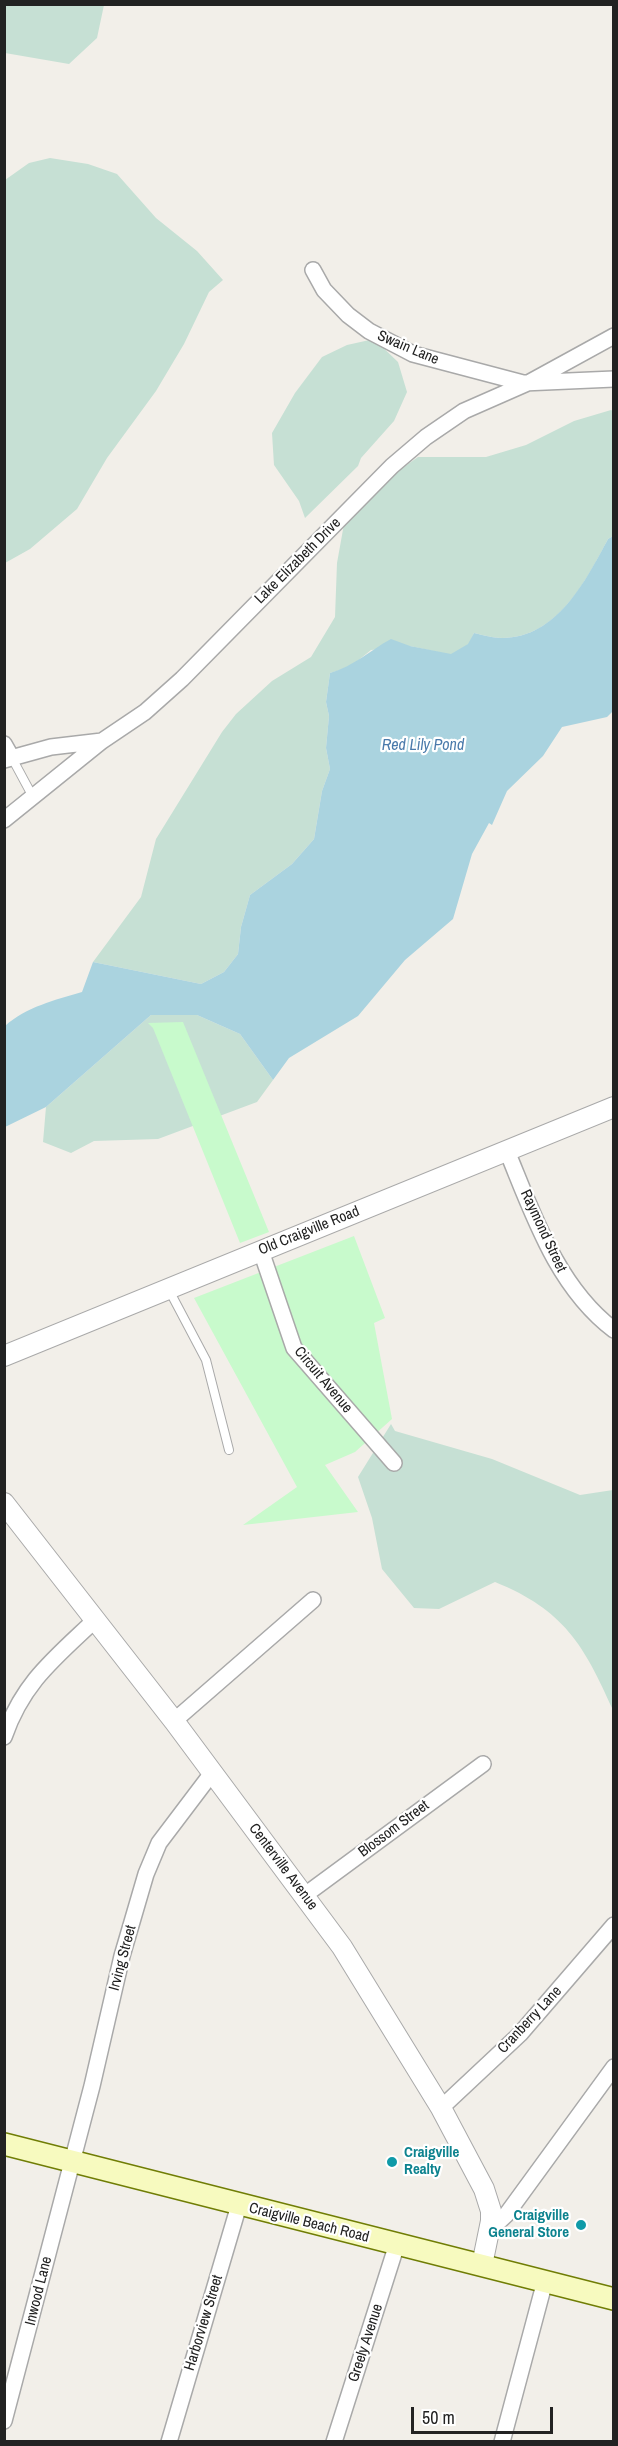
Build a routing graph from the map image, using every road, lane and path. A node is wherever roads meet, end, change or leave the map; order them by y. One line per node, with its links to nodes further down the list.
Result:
1 (313, 270): 4 (street, Swain Lane)
2 (614, 336): 4 (street, Lake Elizabeth Drive)
3 (614, 379): 4 (street)
4 (530, 382): 5 (street, Lake Elizabeth Drive)
5 (102, 741): 7 (street); 8 (street, Lake Elizabeth Drive)
6 (4, 744): 7 (street)
7 (8, 759): 8 (lane)
8 (33, 797): 9 (street, Lake Elizabeth Drive)
9 (4, 820)
10 (614, 1107): 11 (street, Old Craigville Road)
11 (507, 1151): 12 (street, Old Craigville Road); 14 (street, Raymond Street)
12 (261, 1251): 13 (street, Old Craigville Road); 17 (street, Circuit Avenue)
13 (169, 1290): 15 (street, Old Craigville Road); 16 (lane)
14 (614, 1330)
15 (4, 1356)
16 (229, 1450)
17 (394, 1463)
18 (4, 1503): 20 (street, Centerville Avenue)
19 (313, 1600): 21 (street)
20 (96, 1619): 21 (street, Centerville Avenue); 22 (street)
21 (174, 1721): 24 (street, Centerville Avenue)
22 (4, 1737)
23 (483, 1764): 25 (street, Blossom Street)
24 (212, 1773): 25 (street, Centerville Avenue); 30 (street, Irving Street)
25 (305, 1895): 28 (street, Centerville Avenue)
26 (614, 1925): 28 (street, Cranberry Lane)
27 (614, 2067): 32 (street)
28 (441, 2108): 32 (street, Centerville Avenue)
29 (4, 2144): 30 (main road, Craigville Beach Road)
30 (71, 2161): 31 (main road, Craigville Beach Road); 37 (street, Inwood Lane)
31 (239, 2205): 33 (main road, Craigville Beach Road); 38 (street, Harborview Street)
32 (490, 2230): 34 (street, Centerville Avenue)
33 (398, 2244): 34 (main road, Craigville Beach Road); 39 (street, Greely Avenue)
34 (482, 2265): 35 (main road, Craigville Beach Road)
35 (545, 2282): 36 (main road, Craigville Beach Road); 40 (street)
36 (614, 2299)
37 (4, 2421)
38 (169, 2442)
39 (334, 2442)
40 (502, 2442)

